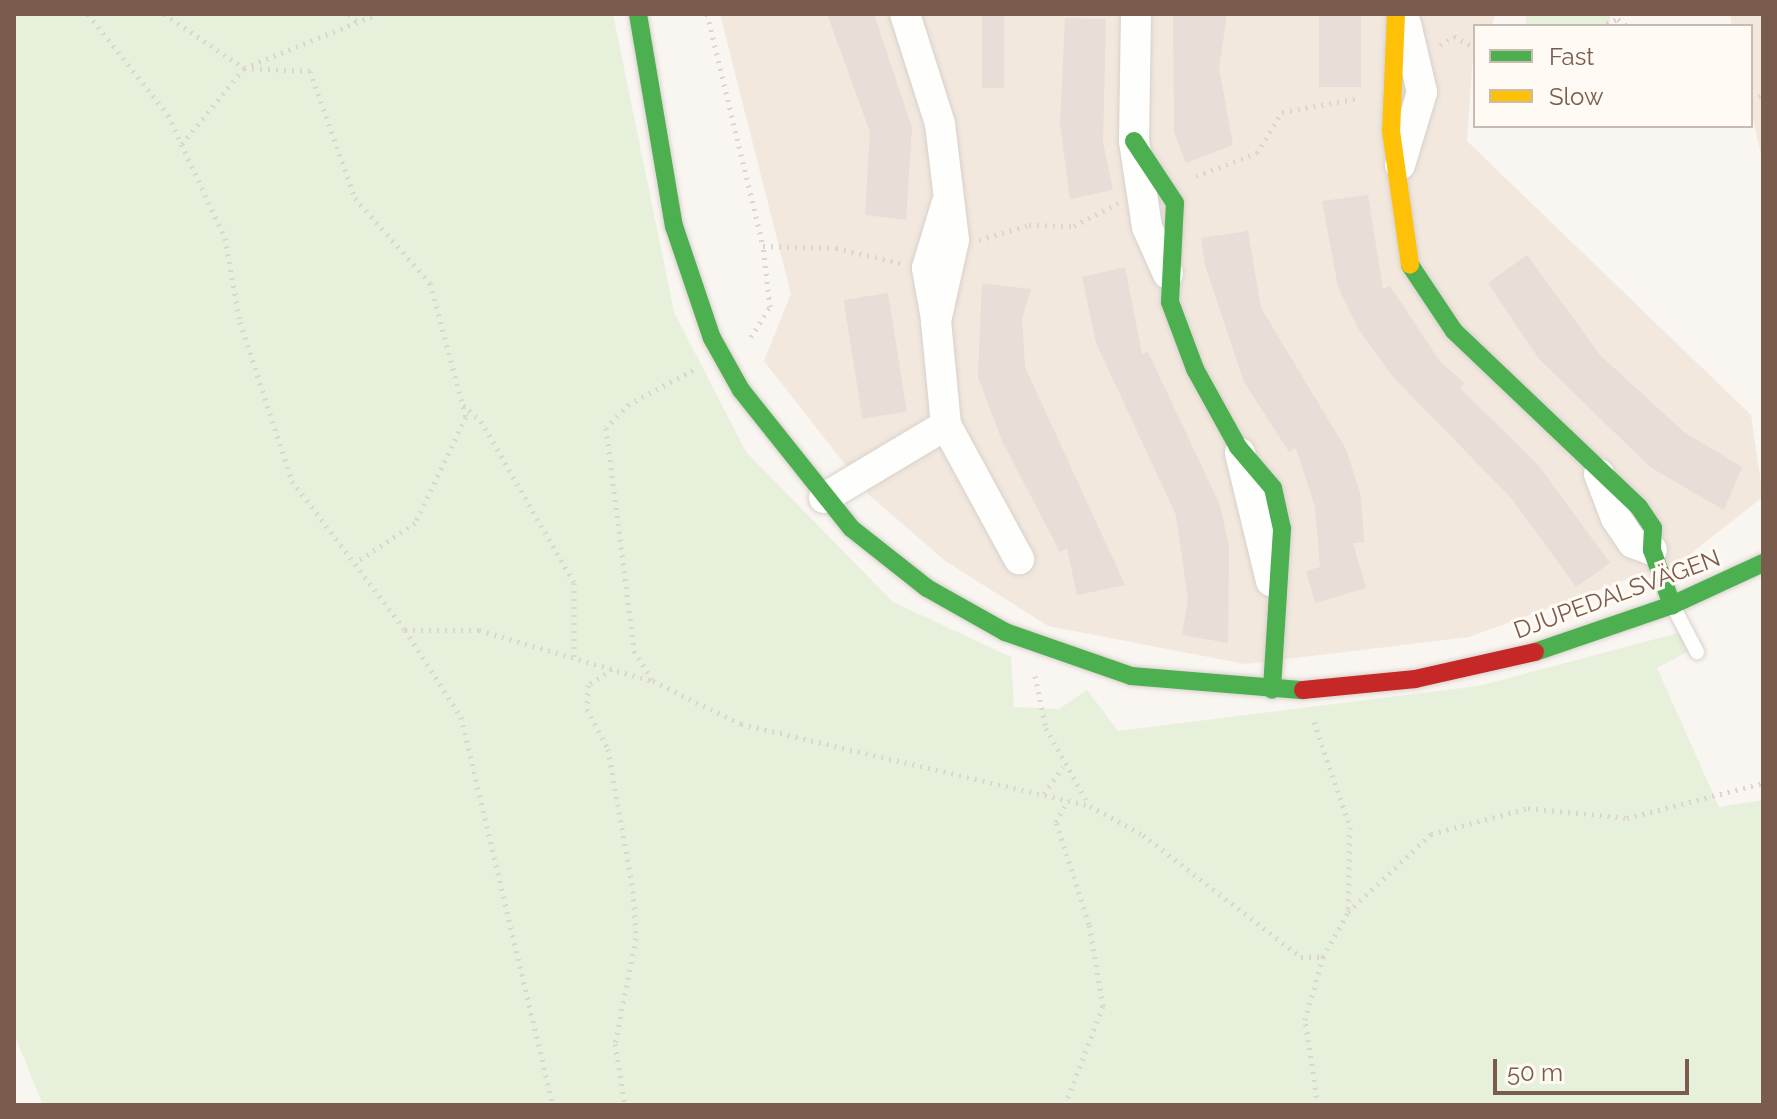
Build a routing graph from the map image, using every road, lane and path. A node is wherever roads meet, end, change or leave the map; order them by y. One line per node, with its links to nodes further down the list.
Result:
1 (88, 14): 18 (path)
2 (164, 14): 15 (path)
3 (349, 14): 11 (path)
4 (377, 14): 11 (path)
5 (638, 14): 30 (street, DJUPEDALSVÄGEN)
6 (707, 14): 21 (path)
7 (905, 14): 22 (street)
8 (1136, 14): 20 (street)
9 (1396, 14): 17 (street)
10 (1403, 14): 16 (street)
11 (359, 24): 15 (path)
12 (1604, 24): 13 (path)
13 (1624, 24)
14 (1473, 47): 16 (path)
15 (244, 68): 18 (path); 26 (path)
16 (1420, 82): 19 (street)
17 (1391, 94): 19 (street); 20 (path)
18 (182, 144): 33 (path)
19 (1400, 165): 29 (street)
20 (1154, 191): 22 (path); 23 (street)
21 (763, 246): 22 (path); 24 (path)
22 (941, 253): 27 (street)
23 (1168, 274): 28 (street)
24 (751, 337)
25 (704, 362): 42 (path)
26 (462, 404): 33 (path); 40 (path)
27 (946, 425): 30 (street); 32 (street)
28 (1238, 447): 35 (street)
29 (1599, 474): 31 (street)
30 (824, 498): 38 (street, DJUPEDALSVÄGEN)
31 (1652, 550): 36 (street)
32 (1019, 559)
33 (355, 563): 37 (path)
34 (1763, 563): 36 (street, DJUPEDALSVÄGEN)
35 (1274, 592): 43 (street)
36 (1672, 605): 39 (lane); 44 (street, DJUPEDALSVÄGEN)
37 (405, 630): 40 (path); 52 (path)
38 (1040, 648): 43 (street, DJUPEDALSVÄGEN); 45 (path)
39 (1697, 652)
40 (574, 658): 41 (path)
41 (612, 669): 42 (path); 53 (path)
42 (653, 681): 47 (path)
43 (1272, 690): 44 (street, DJUPEDALSVÄGEN)
44 (1308, 690): 50 (path)
45 (1063, 767): 47 (path); 49 (path)
46 (1763, 783): 50 (path)
47 (1044, 794): 48 (path)
48 (1068, 800): 49 (path); 54 (path)
49 (1090, 806): 51 (path)
50 (1348, 912): 51 (path)
51 (1323, 957): 55 (path)
52 (553, 1105)
53 (625, 1105)
54 (1065, 1105)
55 (1318, 1105)

